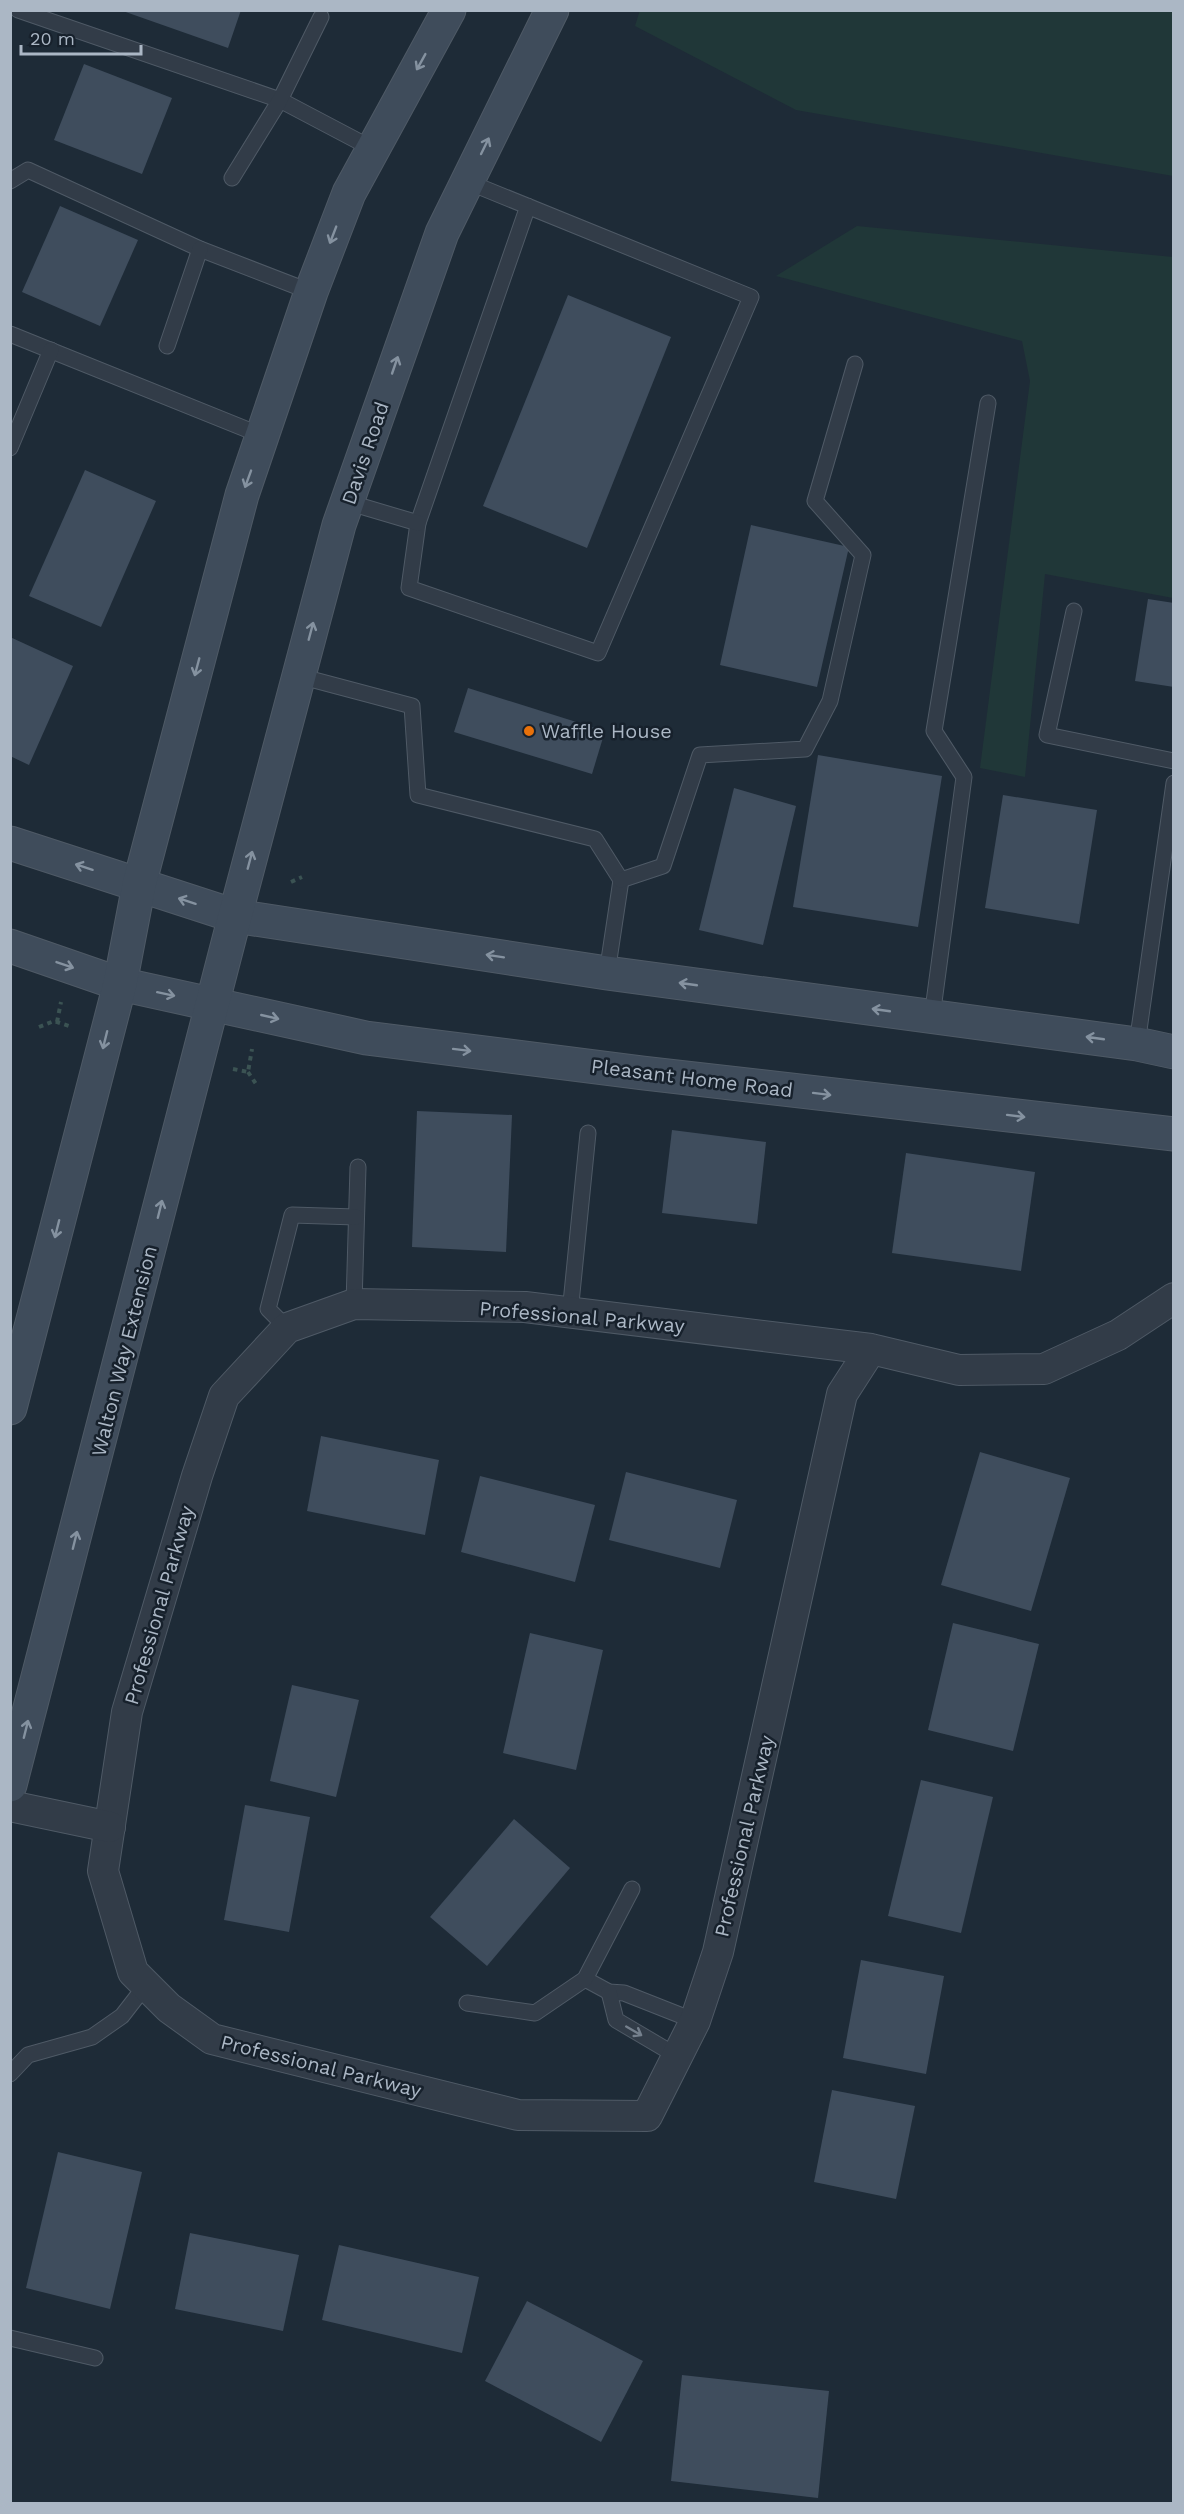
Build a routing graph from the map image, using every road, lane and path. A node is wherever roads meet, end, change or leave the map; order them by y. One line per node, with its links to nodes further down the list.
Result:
1 (18, 10): 5 (lane)
2 (449, 10): 6 (main road, one-way to 6)
3 (552, 10): 9 (main road, Davis Road, one-way to 3)
4 (321, 17): 5 (lane)
5 (280, 100): 6 (lane); 7 (lane)
6 (373, 149): 12 (main road, one-way to 12)
7 (232, 178)
8 (10, 181): 11 (lane)
9 (468, 182): 10 (lane); 20 (main road, Davis Road, one-way to 9)
10 (528, 206): 21 (lane); 21 (lane)
11 (200, 249): 12 (lane); 14 (lane)
12 (311, 292): 18 (main road)
13 (10, 334): 15 (lane)
14 (167, 346)
15 (51, 350): 18 (lane); 19 (lane)
16 (855, 364): 28 (lane)
17 (988, 403): 37 (lane)
18 (263, 436): 30 (main road, one-way to 30)
19 (10, 448)
20 (347, 502): 21 (lane); 23 (main road, Davis Road, one-way to 20)
21 (418, 523)
22 (1074, 611): 24 (lane)
23 (299, 676): 28 (lane); 31 (main road, Davis Road, one-way to 23)
24 (1173, 761)
25 (1173, 783): 42 (lane)
26 (10, 843): 30 (main road, one-way to 26)
27 (302, 877): 29 (path)
28 (621, 880): 33 (lane)
29 (291, 882)
30 (139, 885): 31 (main road, one-way to 30); 34 (main road)
31 (235, 916): 33 (main road, one-way to 31); 36 (main road, Walton Way Extension)
32 (10, 946): 34 (main road, Pleasant Home Road, one-way to 34)
33 (607, 974): 37 (main road, one-way to 33)
34 (120, 984): 36 (main road, Pleasant Home Road, one-way to 36); 56 (main road, one-way to 56)
35 (62, 998): 38 (path)
36 (213, 1004): 48 (main road, Pleasant Home Road, one-way to 48); 58 (main road, Walton Way Extension, one-way to 36)
37 (932, 1017): 42 (main road, one-way to 37)
38 (57, 1022): 39 (path); 40 (path)
39 (39, 1027)
40 (78, 1029)
41 (253, 1043): 45 (path)
42 (1137, 1044): 43 (main road)
43 (1173, 1052)
44 (224, 1067): 45 (path)
45 (248, 1072): 46 (path)
46 (256, 1084)
47 (588, 1133): 53 (lane)
48 (1173, 1134)
49 (358, 1167): 50 (lane)
50 (356, 1217): 52 (lane); 54 (lane)
51 (1173, 1298): 55 (street, Professional Parkway)
52 (354, 1304): 53 (street, Professional Parkway); 54 (street, Professional Parkway)
53 (570, 1313): 55 (street, Professional Parkway)
54 (287, 1328): 60 (street, Professional Parkway)
55 (871, 1349): 66 (street, Professional Parkway)
56 (15, 1372): 57 (main road)
57 (10, 1408)
58 (10, 1785)
59 (10, 1806): 60 (street)
60 (110, 1827): 63 (street, Professional Parkway)
61 (632, 1889): 62 (lane)
62 (585, 1979): 64 (lane); 65 (lane)
63 (146, 1985): 67 (street, Professional Parkway); 68 (lane)
64 (609, 1992): 66 (lane); 67 (lane, one-way to 67)
65 (467, 2003)
66 (695, 2021): 67 (street, Professional Parkway)
67 (677, 2056)
68 (10, 2074)
69 (10, 2338): 70 (lane)
70 (95, 2358)

